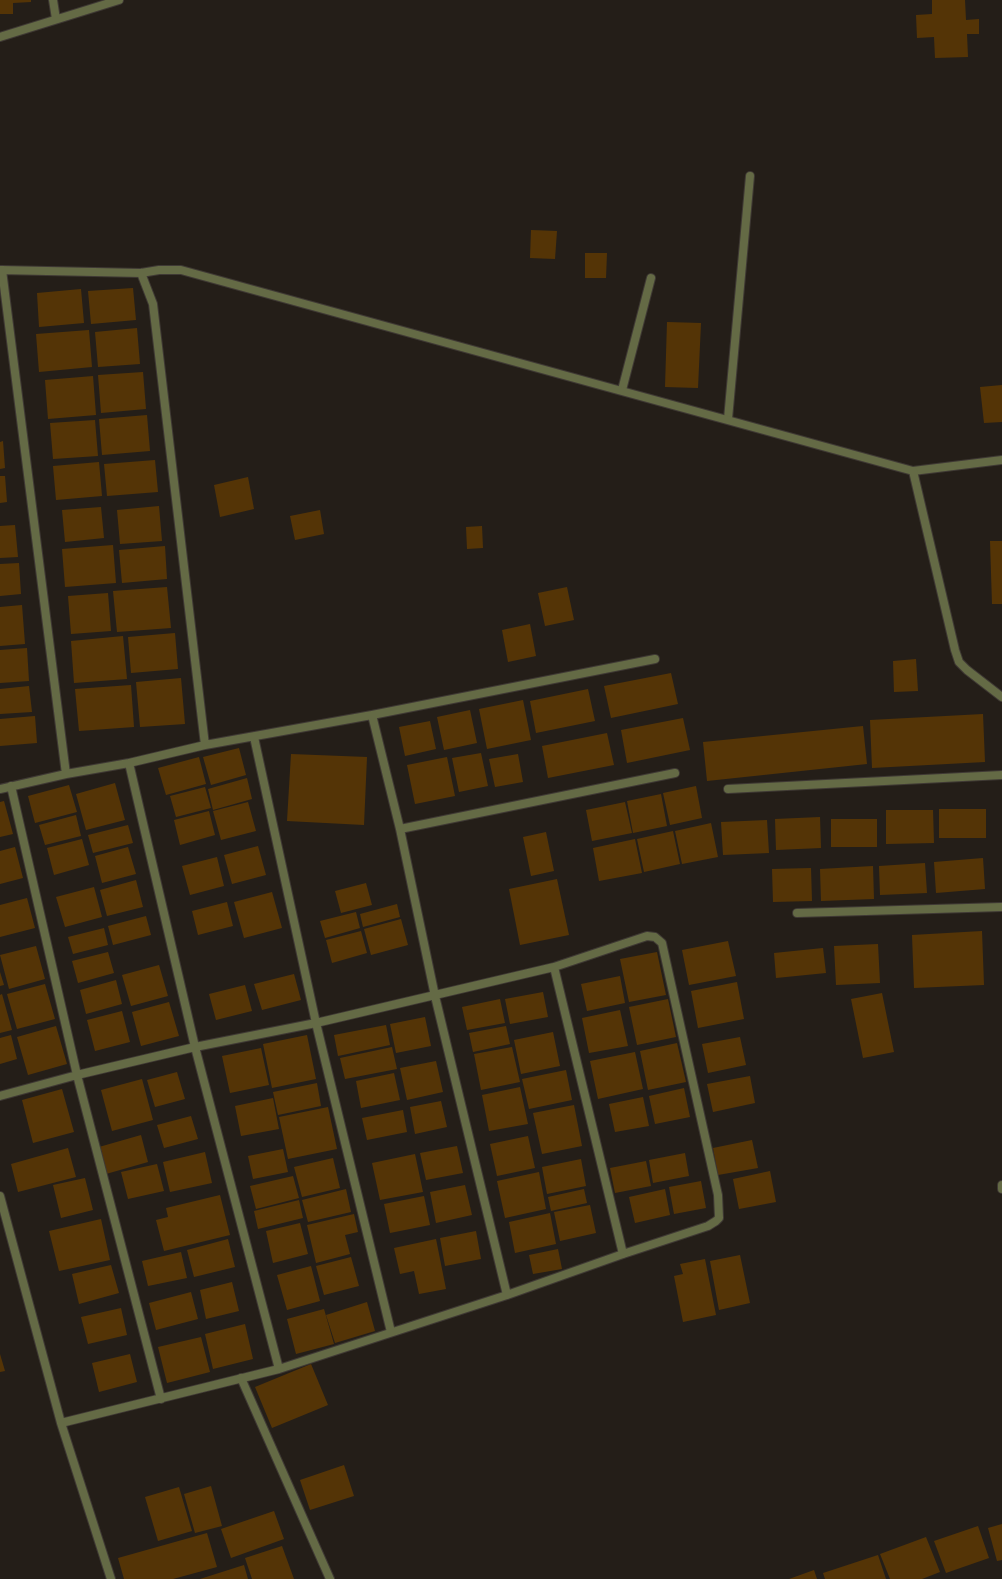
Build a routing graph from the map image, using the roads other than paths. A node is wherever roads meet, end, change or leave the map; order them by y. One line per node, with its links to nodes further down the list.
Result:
1 (53, 0): 3 (street)
2 (119, 0): 3 (street)
3 (56, 19): 4 (street)
4 (0, 37)
5 (750, 176): 10 (street)
6 (1, 270): 7 (street); 20 (street)
7 (141, 273): 9 (street); 17 (street)
8 (651, 278): 9 (street)
9 (622, 390): 10 (street)
10 (728, 420): 12 (street)
11 (1002, 460): 12 (street)
12 (913, 471): 14 (street)
13 (655, 659): 15 (street)
14 (1002, 697)
15 (372, 715): 16 (street); 25 (street)
16 (254, 737): 17 (street); 30 (street)
17 (205, 745): 18 (street)
18 (129, 763): 20 (street); 31 (street)
19 (675, 773): 25 (street)
20 (66, 774): 22 (street)
21 (1002, 775): 23 (street)
22 (12, 786): 24 (street); 32 (street)
23 (728, 789)
24 (0, 790)
25 (400, 829): 29 (street)
26 (1002, 907): 27 (street)
27 (797, 913)
28 (554, 967): 29 (street); 37 (street); 37 (street)
29 (435, 996): 30 (street); 38 (street)
30 (316, 1023): 31 (street); 39 (street)
31 (195, 1047): 32 (street); 40 (street)
32 (78, 1075): 33 (street); 42 (street)
33 (0, 1096)
34 (1002, 1185): 35 (street)
35 (1002, 1189)
36 (0, 1196): 43 (street)
37 (623, 1254): 38 (street)
38 (507, 1295): 39 (street)
39 (391, 1332): 40 (street)
40 (279, 1369): 41 (street)
41 (241, 1378): 42 (street); 45 (street)
42 (162, 1399): 43 (street)
43 (61, 1423): 44 (street)
44 (111, 1579)
45 (330, 1579)

